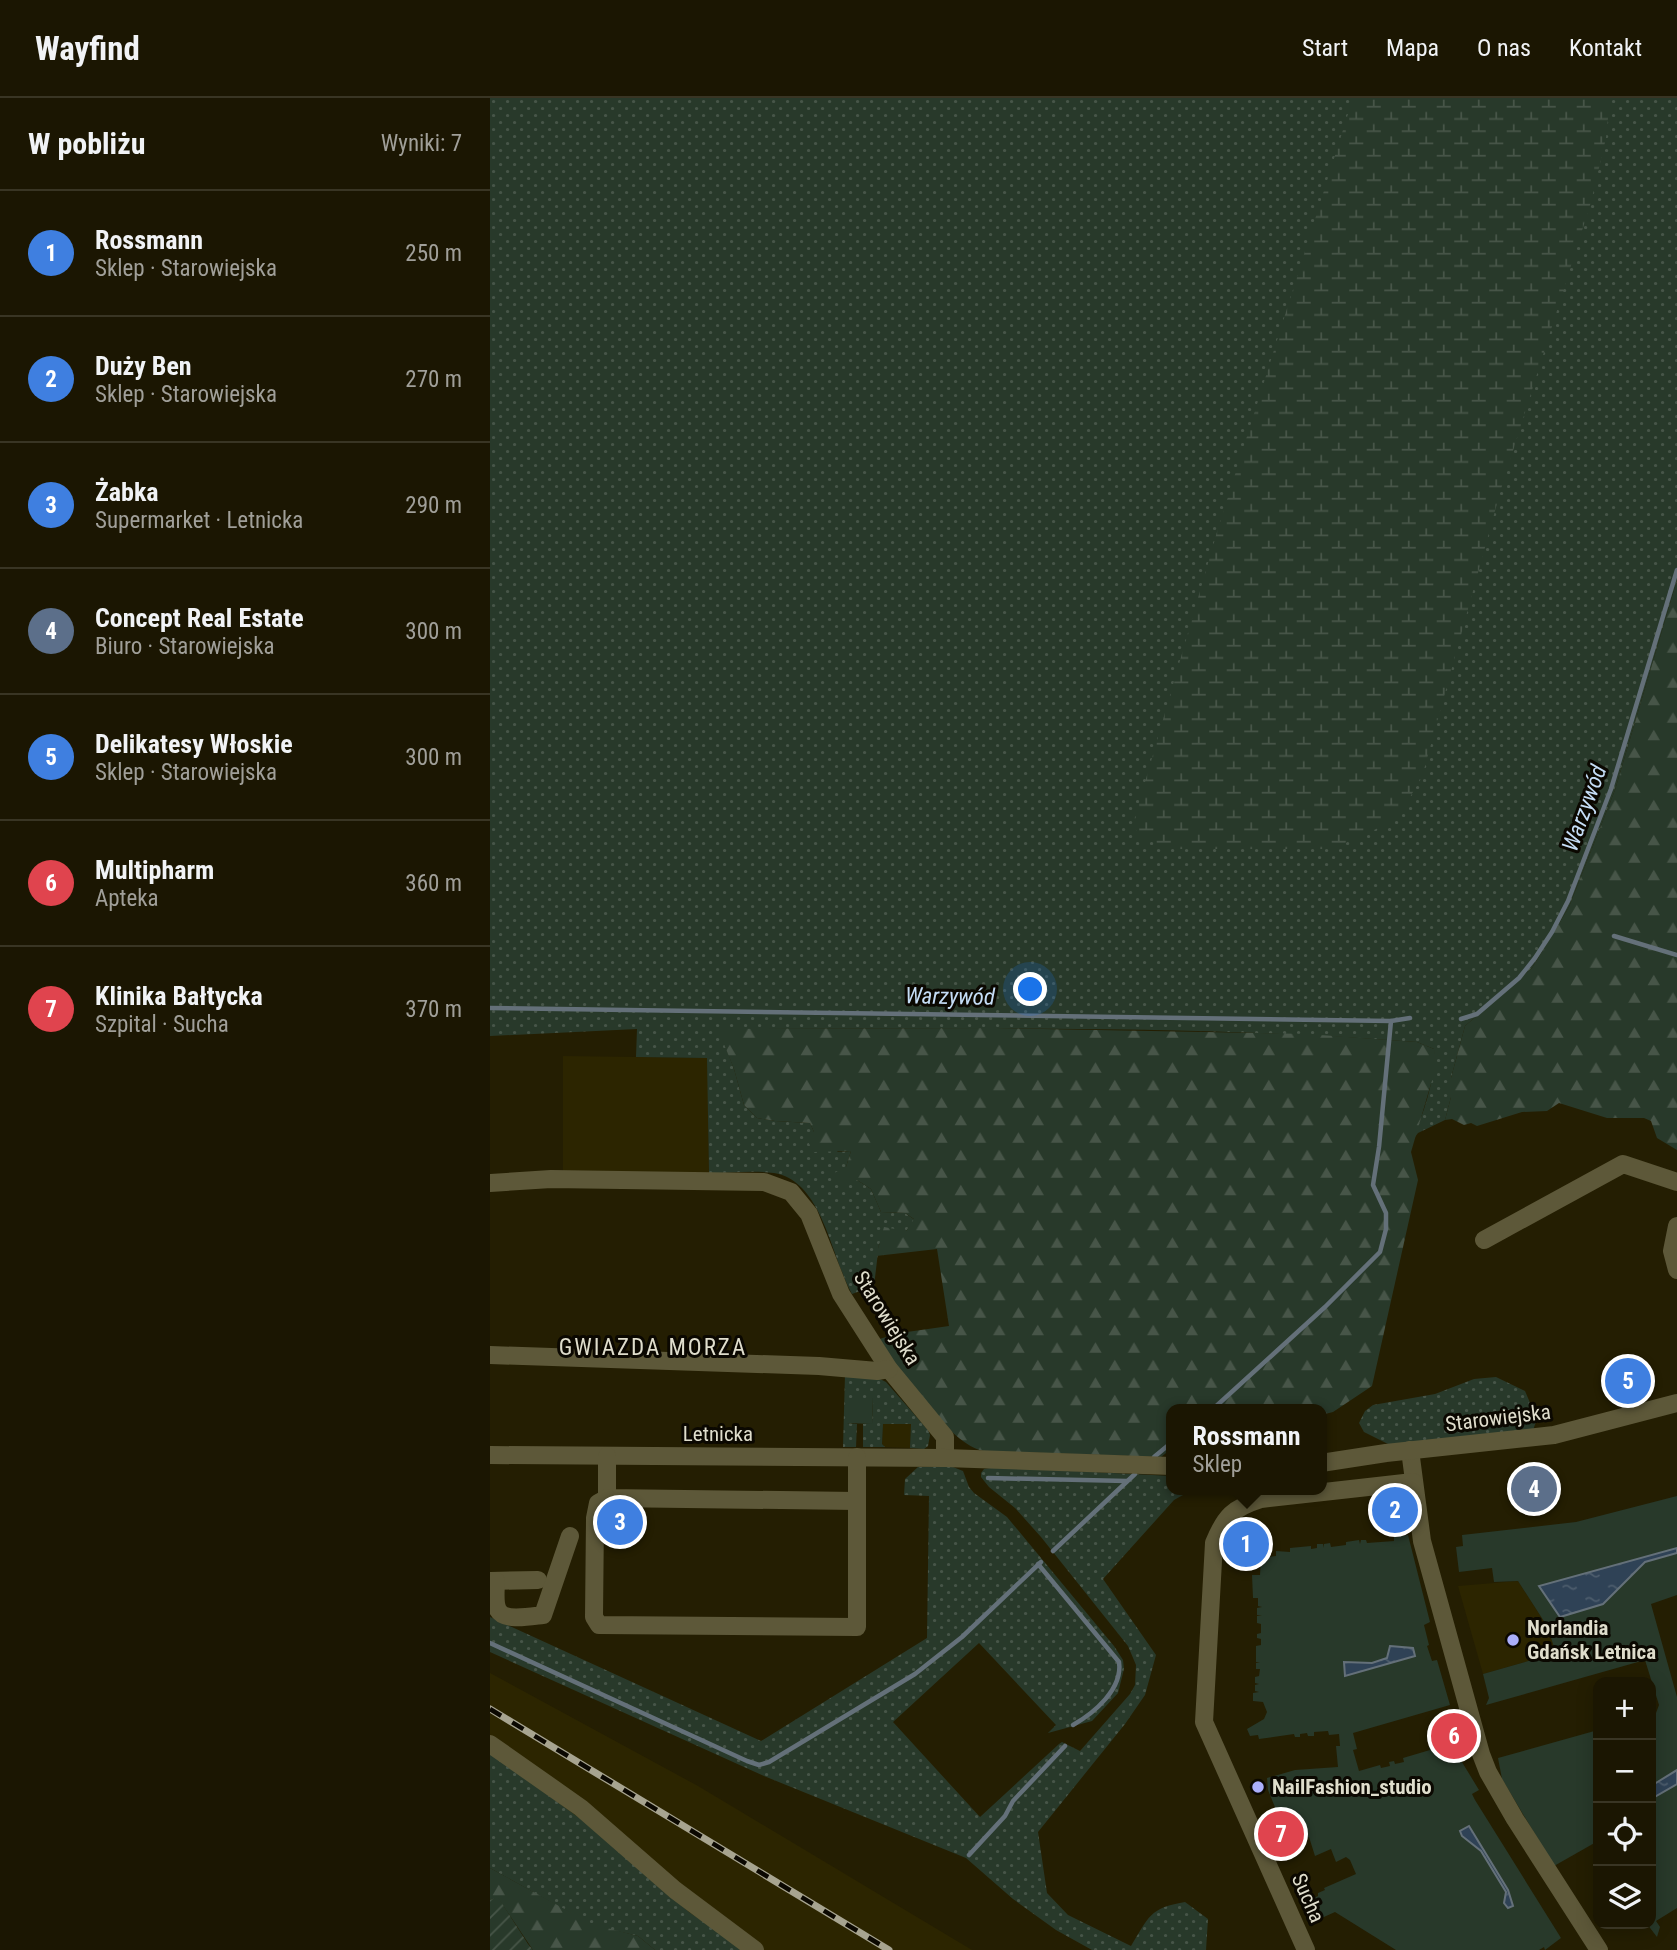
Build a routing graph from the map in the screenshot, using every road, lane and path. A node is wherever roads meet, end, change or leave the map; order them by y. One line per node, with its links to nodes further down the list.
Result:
1 (1677, 1182): 4 (street)
2 (490, 1183): 7 (street, Starowiejska)
3 (1677, 1226): 5 (street)
4 (1484, 1240)
5 (1677, 1270)
6 (490, 1355): 7 (street)
7 (889, 1369): 13 (street, Starowiejska)
8 (1677, 1403): 9 (street, Starowiejska)
9 (1410, 1450): 14 (street, Starowiejska); 16 (street)
10 (490, 1455): 11 (street, Letnicka)
11 (607, 1455): 12 (street, Letnicka); 19 (street)
12 (857, 1457): 13 (street, Letnicka); 20 (street)
13 (945, 1458): 15 (street)
14 (1327, 1462)
15 (1166, 1466)
16 (1413, 1482): 17 (street, Sucha); 27 (street)
17 (1327, 1492)
18 (1297, 1495): 26 (street, Sucha)
19 (607, 1498): 20 (street); 20 (street)
20 (857, 1501)
21 (570, 1536): 23 (street)
22 (538, 1580): 23 (street)
23 (493, 1581)
24 (490, 1744): 25 (street)
25 (755, 1950)
26 (1306, 1950)
27 (1599, 1950)

